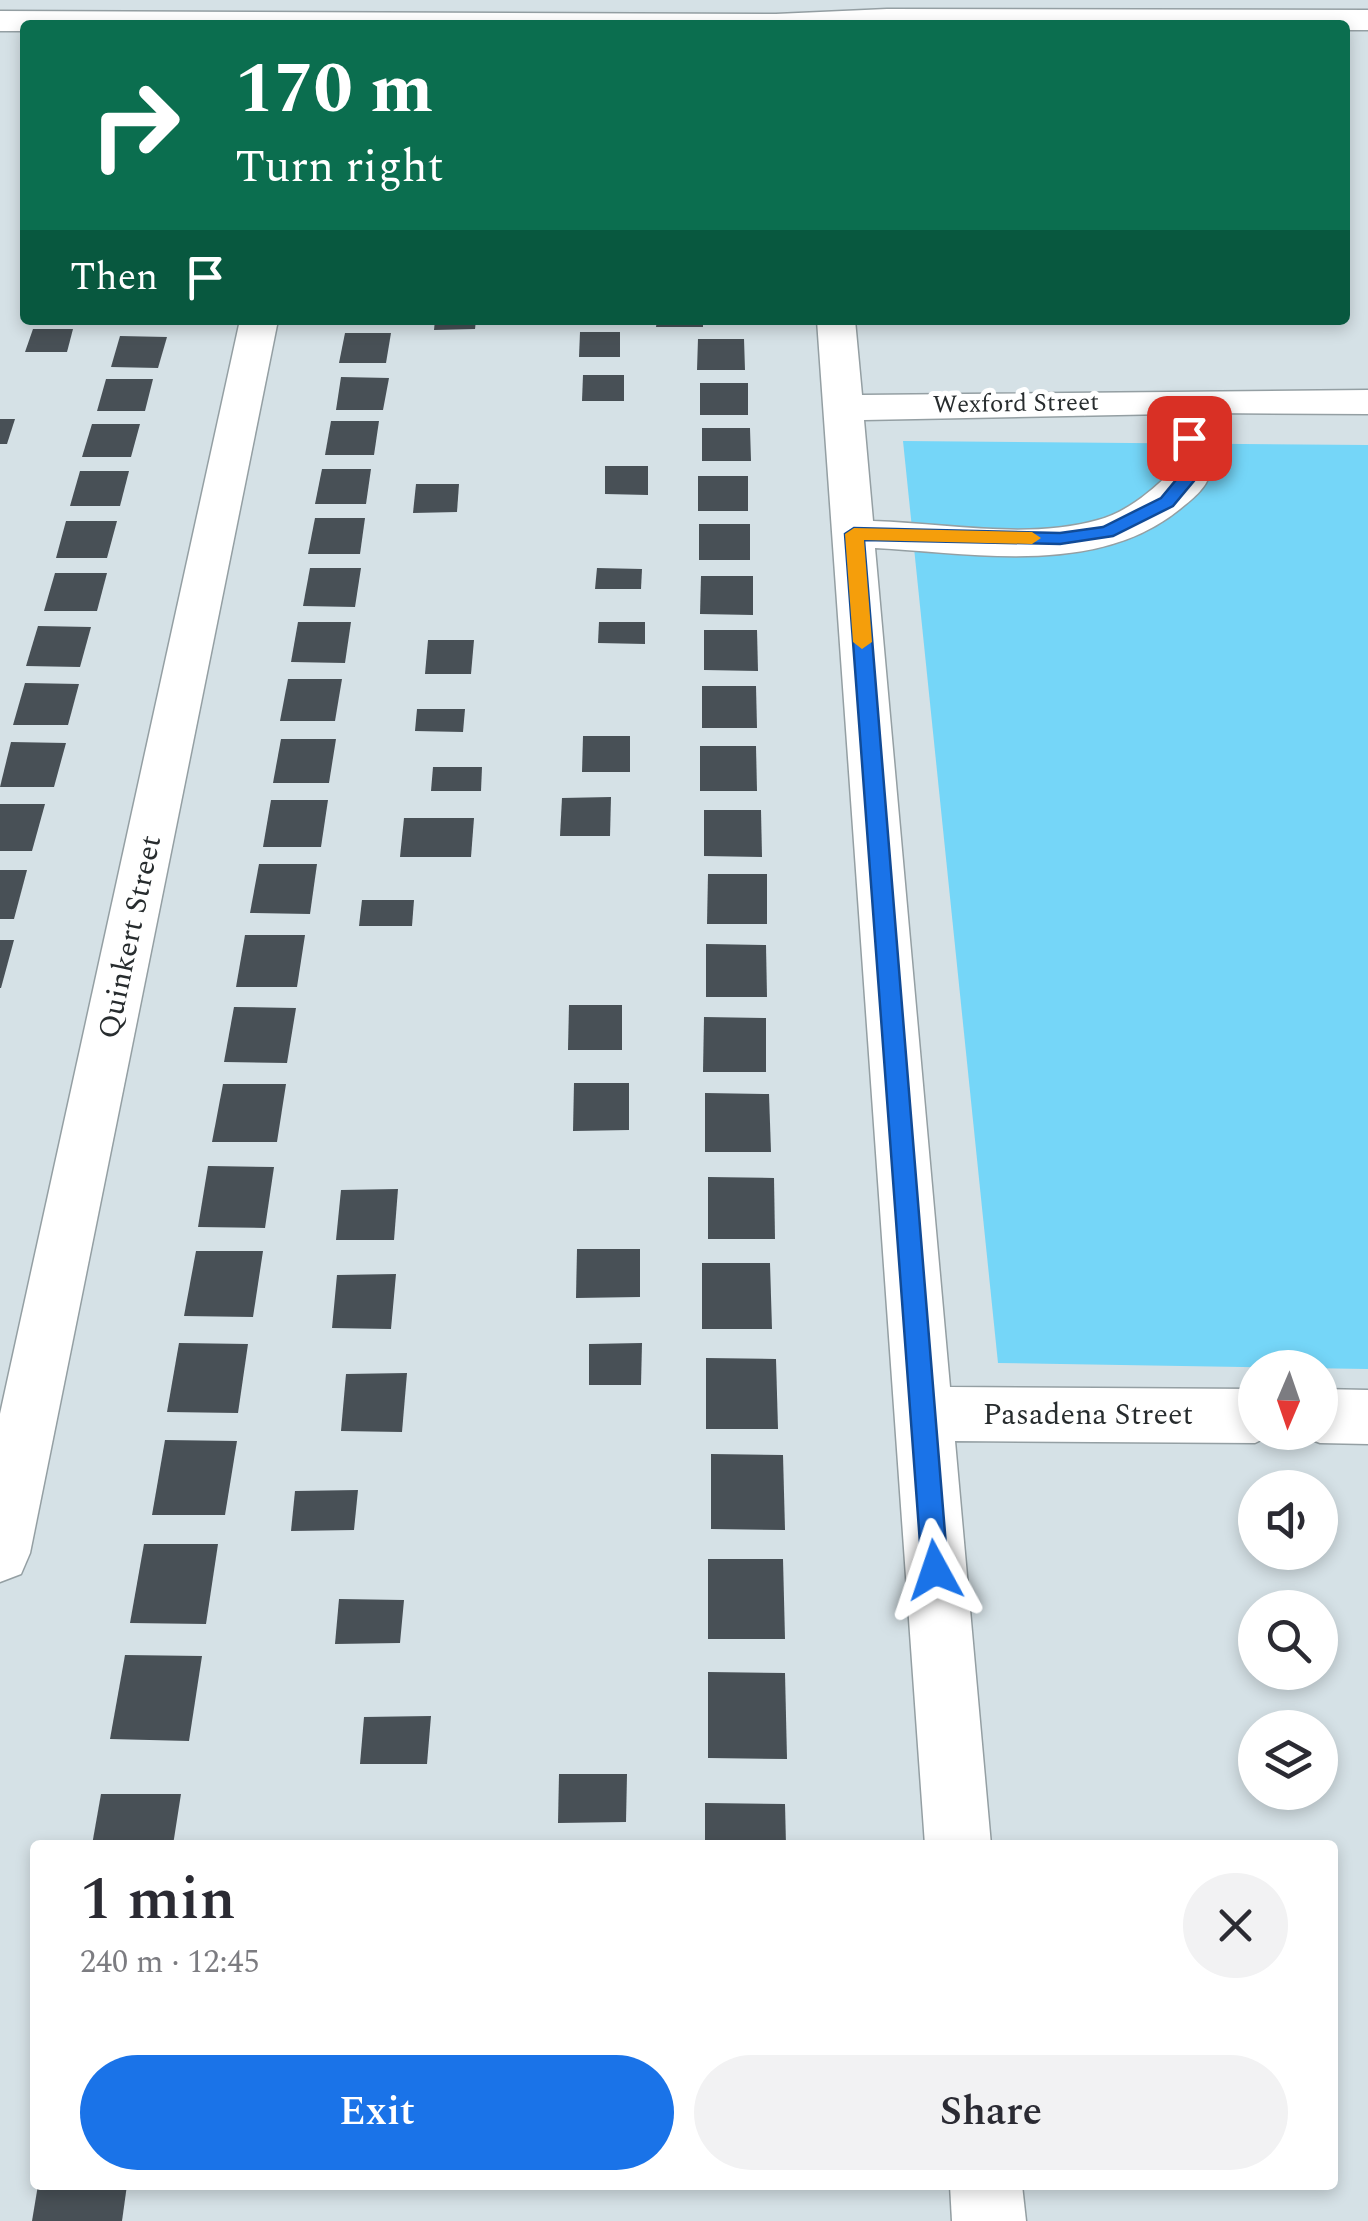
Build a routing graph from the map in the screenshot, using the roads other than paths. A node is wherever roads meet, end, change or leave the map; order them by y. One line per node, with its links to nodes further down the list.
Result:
1 (117, 11): 2 (street); 4 (street)
2 (211, 11): 5 (street)
3 (505, 12): 6 (street); 7 (street)
4 (0, 20)
5 (287, 20)
6 (382, 20)
7 (686, 20)
8 (865, 20): 9 (street)
9 (1368, 20)
10 (258, 325): 20 (street, Quinkert Street)
11 (837, 325): 14 (street)
12 (1190, 400): 13 (street, Wexford Street); 14 (street, Wexford Street); 15 (street)
13 (1368, 402)
14 (845, 408): 15 (street)
15 (854, 534): 16 (street)
16 (922, 1414): 17 (street, Pasadena Street); 21 (street)
17 (1238, 1416)
18 (1338, 1416): 19 (street)
19 (1368, 1417)
20 (0, 1554)
21 (958, 1840)
22 (987, 2190): 23 (street)
23 (990, 2221)

